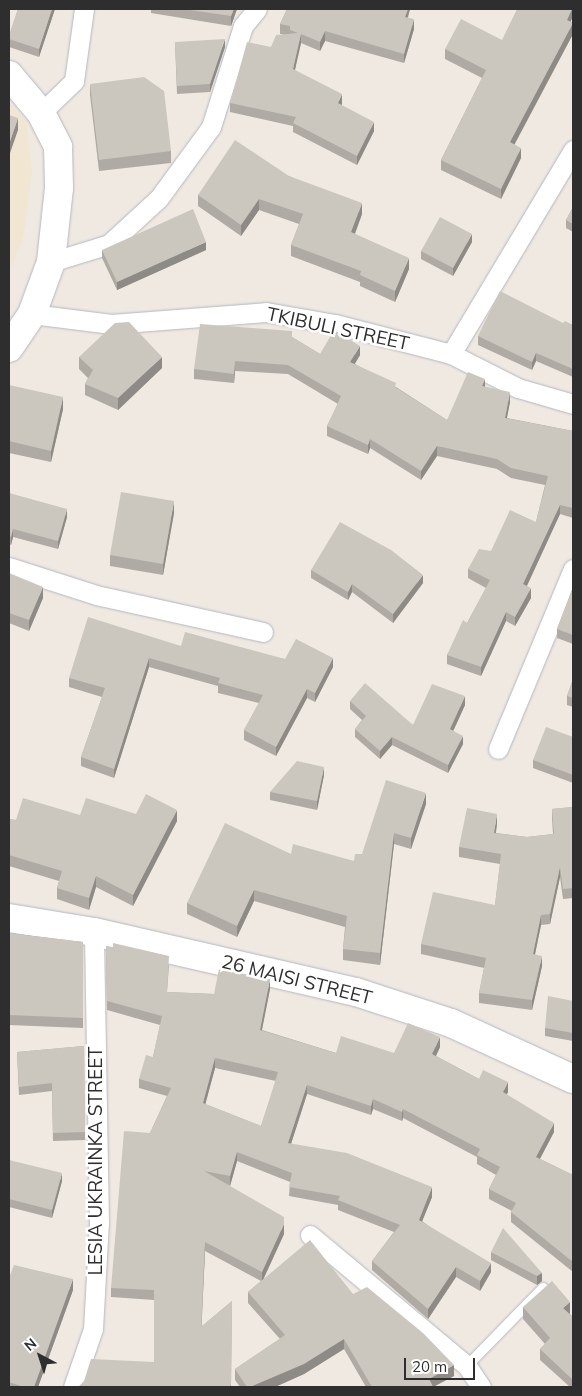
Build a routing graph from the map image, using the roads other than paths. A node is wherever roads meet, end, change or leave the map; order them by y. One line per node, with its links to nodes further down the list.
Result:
1 (84, 9): 4 (street)
2 (257, 9): 6 (street)
3 (9, 75): 4 (main road)
4 (41, 113): 6 (main road)
5 (573, 150): 9 (street)
6 (52, 262): 7 (main road)
7 (32, 314): 8 (main road); 9 (street, TKIBULI STREET)
8 (9, 348)
9 (451, 354): 10 (street, TKIBULI STREET)
10 (573, 404)
11 (9, 567): 13 (street)
12 (573, 569): 14 (street)
13 (263, 632)
14 (498, 749)
15 (9, 918): 16 (main road, 26 MAISI STREET)
16 (94, 932): 17 (main road, 26 MAISI STREET); 21 (street, LESIA UKRAINKA STREET)
17 (573, 1079)
18 (310, 1235): 20 (street)
19 (544, 1288): 20 (lane)
20 (467, 1366): 22 (street)
21 (72, 1387)
22 (481, 1387)

